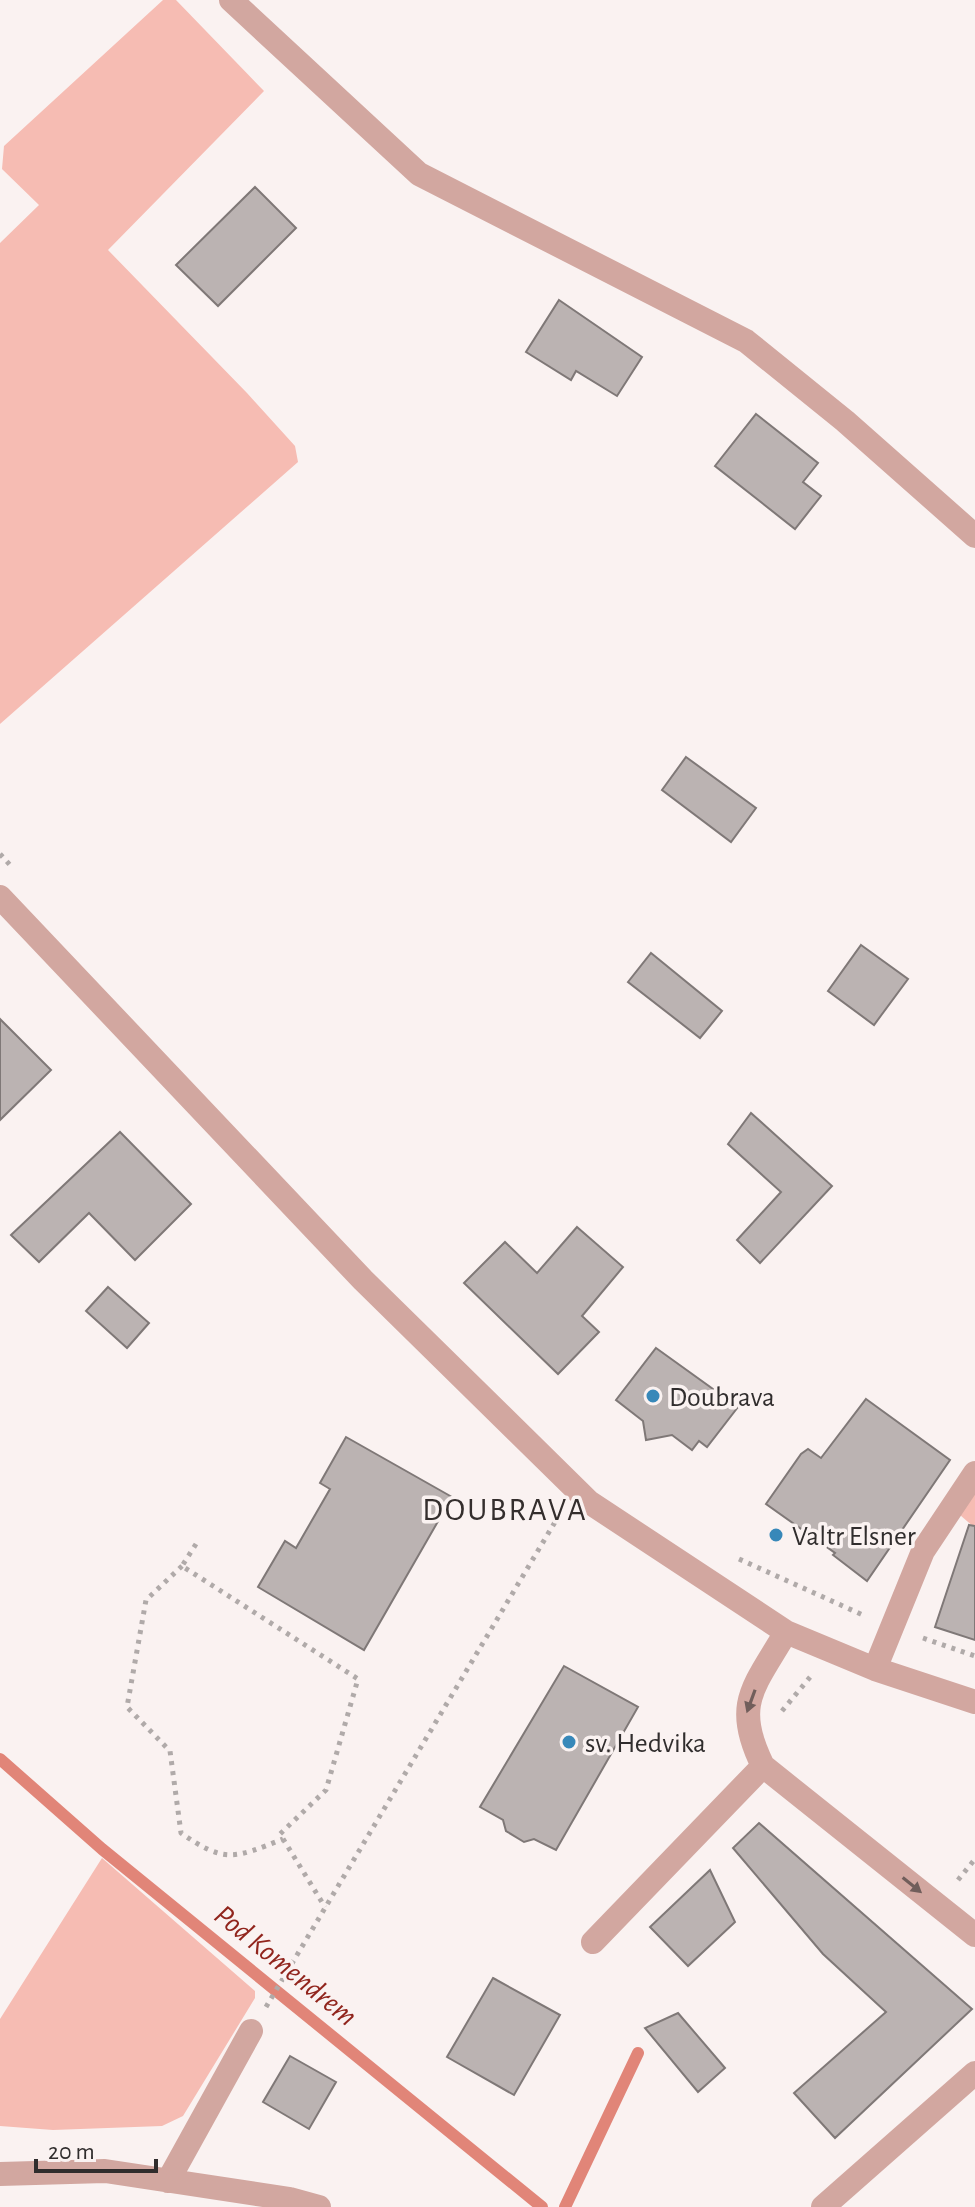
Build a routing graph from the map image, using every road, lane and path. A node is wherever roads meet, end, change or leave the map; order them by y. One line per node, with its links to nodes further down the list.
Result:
1 (231, 0): 2 (street)
2 (975, 536)
3 (0, 854): 4 (path)
4 (22, 877)
5 (0, 897): 7 (street)
6 (975, 1473): 11 (street)
7 (575, 1488): 12 (street); 20 (path)
8 (196, 1544): 10 (path)
9 (731, 1555): 11 (path)
10 (182, 1566): 17 (path); 17 (path)
11 (890, 1627): 13 (path); 14 (street)
12 (786, 1632): 14 (street); 16 (street, one-way to 16)
13 (975, 1656)
14 (875, 1669): 15 (street)
15 (975, 1702)
16 (763, 1766): 21 (street, one-way to 21); 22 (street)
17 (283, 1839): 20 (path)
18 (975, 1859): 19 (path)
19 (952, 1888)
20 (325, 1907): 23 (path)
21 (975, 1935)
22 (593, 1942)
23 (251, 2031): 26 (street)
24 (975, 2073): 28 (street)
25 (0, 2174): 26 (street)
26 (168, 2181): 27 (street)
27 (319, 2207)
28 (823, 2207)

